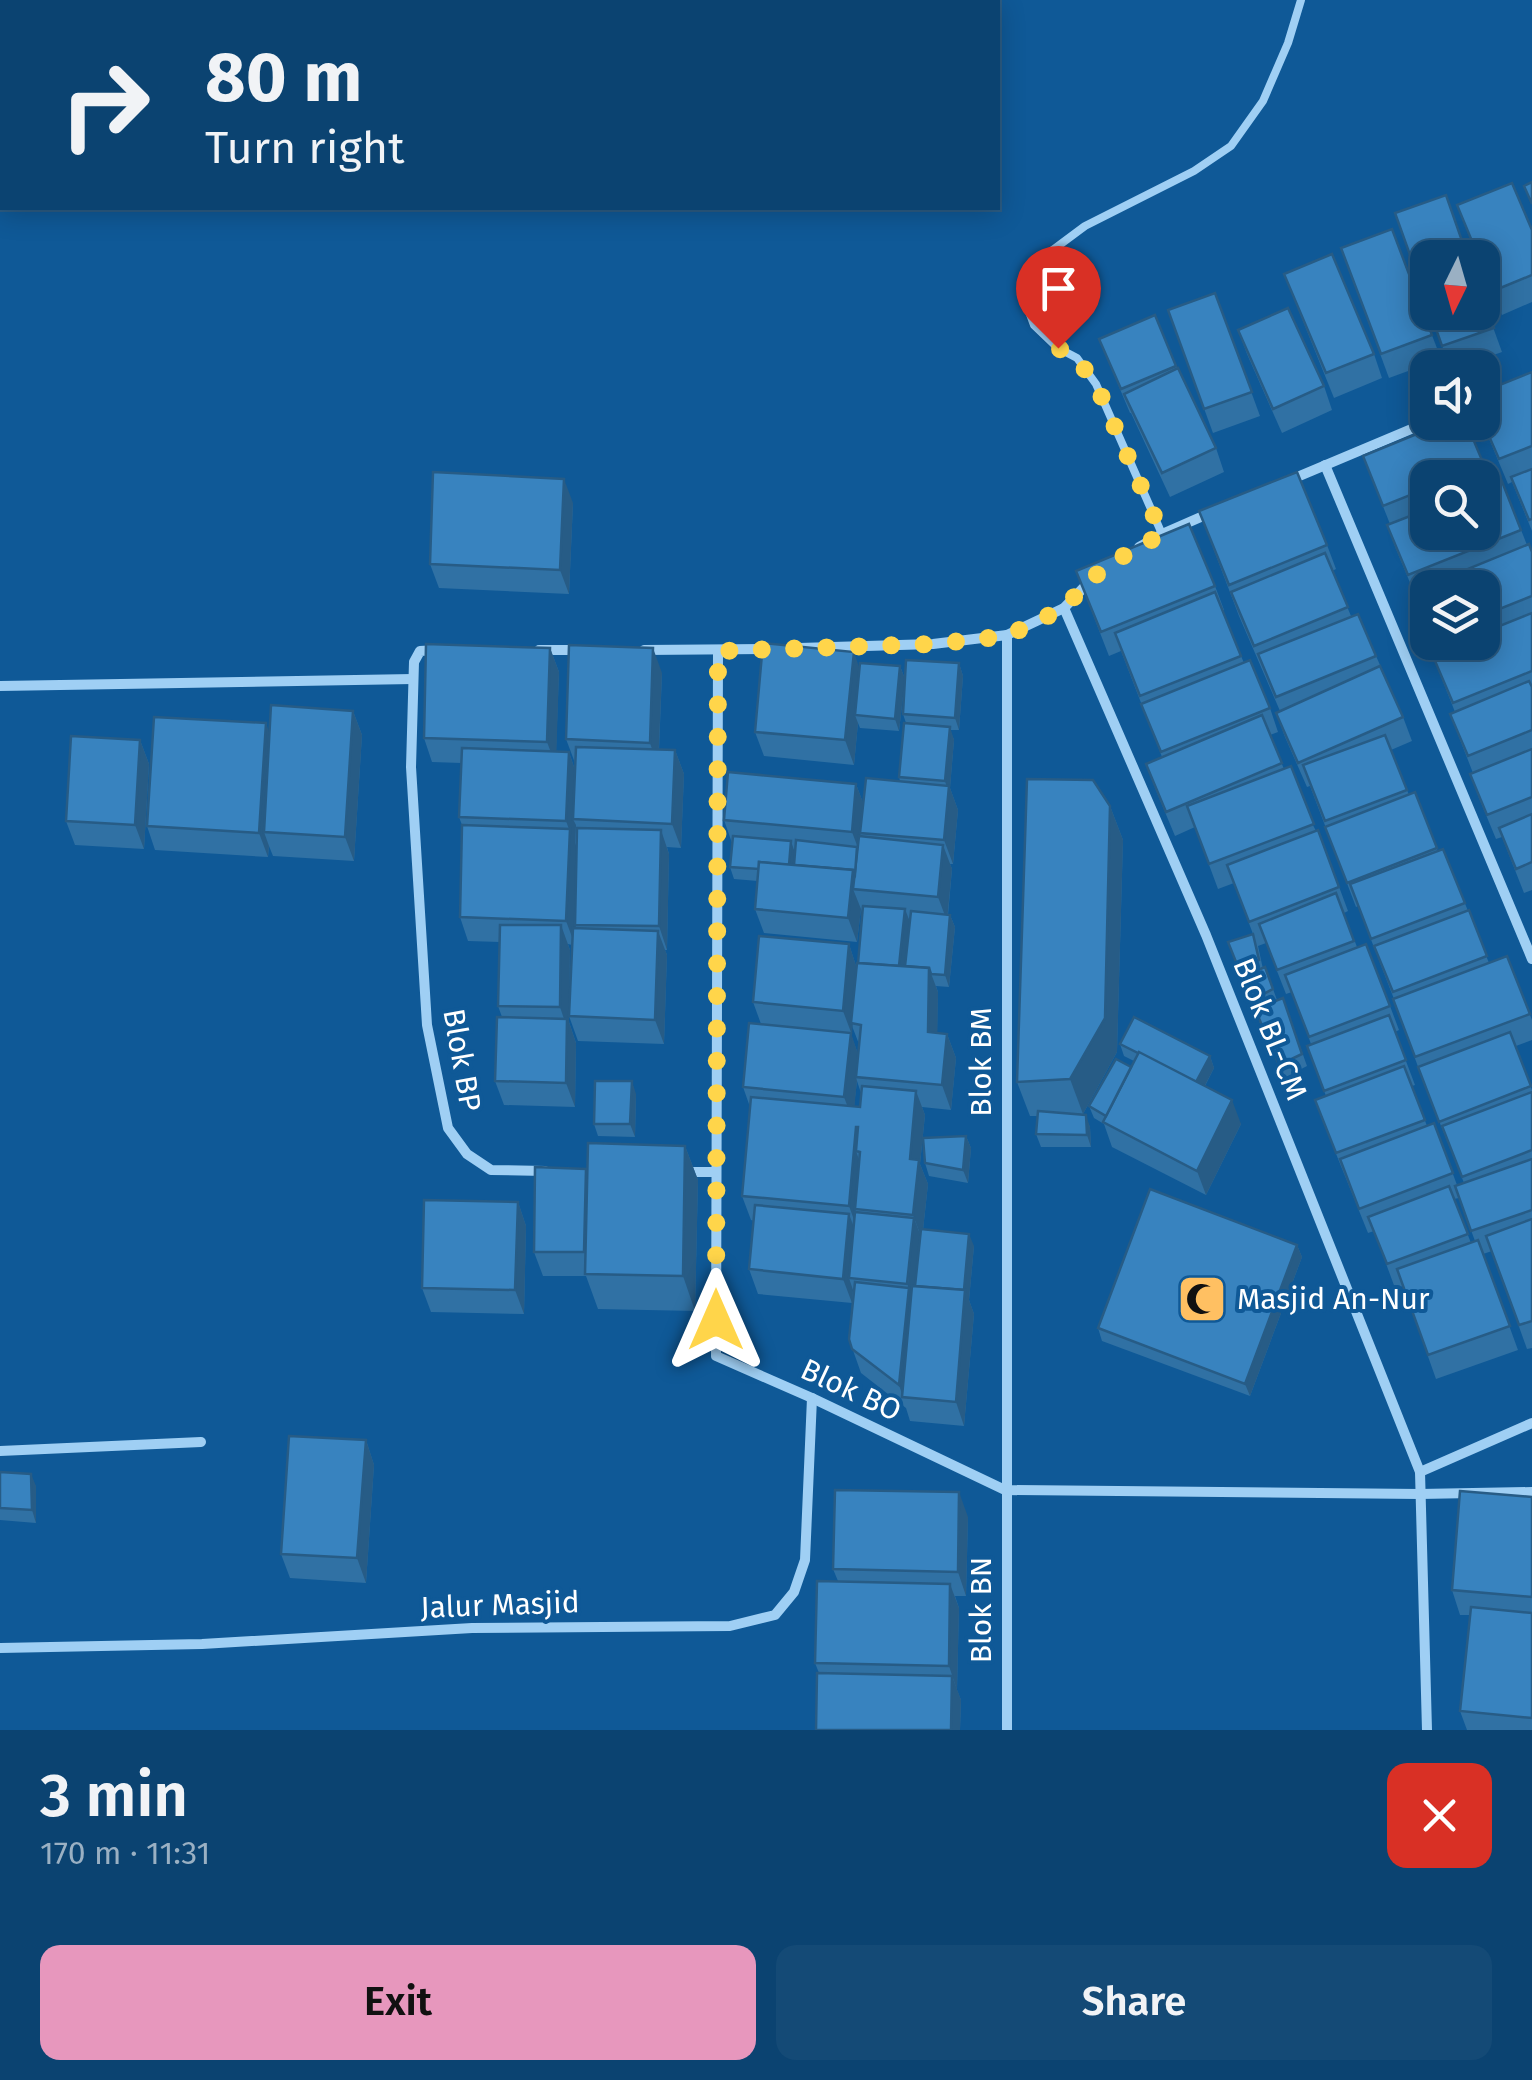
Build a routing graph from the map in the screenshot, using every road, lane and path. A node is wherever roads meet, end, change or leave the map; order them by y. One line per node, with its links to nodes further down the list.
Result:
1 (1301, 0): 6 (lane)
2 (1410, 430): 3 (street)
3 (1325, 465): 4 (street); 20 (street)
4 (1270, 488)
5 (1216, 511): 6 (street)
6 (1162, 534): 7 (street)
7 (1130, 552)
8 (1102, 570): 9 (street)
9 (1064, 608): 10 (street); 28 (street, Blok BL-CM)
10 (1007, 636): 11 (street); 29 (street, Blok BM)
11 (796, 648)
12 (776, 649): 17 (street)
13 (458, 650): 18 (street)
14 (518, 650): 15 (street)
15 (598, 650)
16 (638, 650): 17 (street)
17 (718, 651): 23 (street, Blok BO)
18 (413, 679): 19 (street); 21 (street, Blok BP)
19 (0, 686)
20 (1532, 959)
21 (566, 1171)
22 (678, 1172): 23 (street)
23 (715, 1172): 24 (street, Blok BO)
24 (812, 1398): 29 (street, Blok BO); 32 (street, Jalur Masjid)
25 (1532, 1424): 28 (street)
26 (201, 1442): 27 (street)
27 (0, 1450)
28 (1420, 1472): 31 (street)
29 (1005, 1490): 31 (street); 33 (street, Blok BN)
30 (1532, 1492): 31 (street)
31 (1420, 1494): 34 (street)
32 (0, 1648)
33 (1007, 1730)
34 (1427, 1730)

